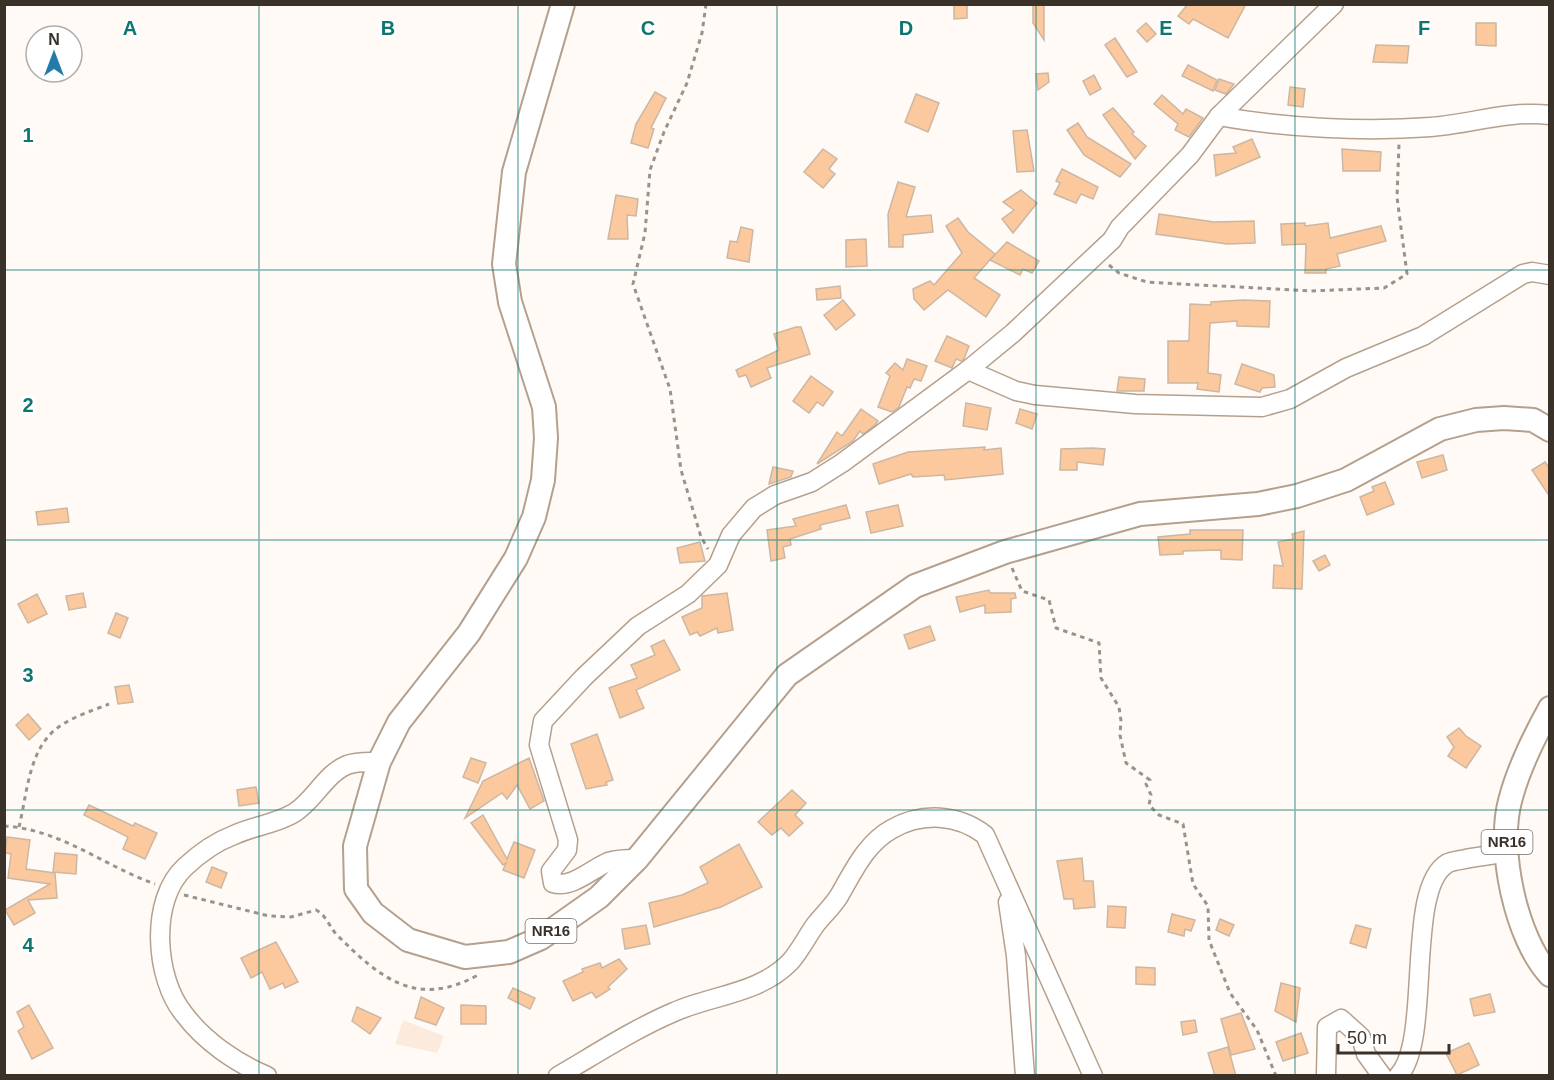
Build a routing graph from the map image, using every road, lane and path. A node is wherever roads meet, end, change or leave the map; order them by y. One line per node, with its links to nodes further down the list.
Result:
1 (563, 4): 15 (main road, NR16)
2 (706, 4): 12 (path)
3 (1334, 4): 5 (street)
4 (1550, 115): 6 (street)
5 (1219, 116): 6 (street); 7 (street)
6 (1400, 128): 7 (path)
7 (1095, 255): 9 (street)
8 (1550, 275): 9 (street)
9 (968, 370): 12 (street)
10 (1550, 430): 11 (main road, NR16)
11 (1005, 552): 19 (main road, NR16); 28 (path)
12 (718, 565): 19 (street)
13 (109, 704): 17 (path)
14 (1550, 708): 18 (main road, NR16)
15 (379, 762): 19 (main road, NR16); 21 (street)
16 (4, 826): 17 (path)
17 (19, 827): 21 (path)
18 (1507, 852): 23 (main road, NR16); 31 (street)
19 (637, 859)
20 (1005, 883): 25 (street); 26 (street); 27 (street)
21 (170, 890): 22 (path); 24 (street)
22 (482, 973)
23 (1550, 975)
24 (267, 1076)
25 (558, 1076)
26 (1025, 1076)
27 (1093, 1076)
28 (1276, 1076)
29 (1326, 1076): 30 (street)
30 (1383, 1076)
31 (1398, 1076)

